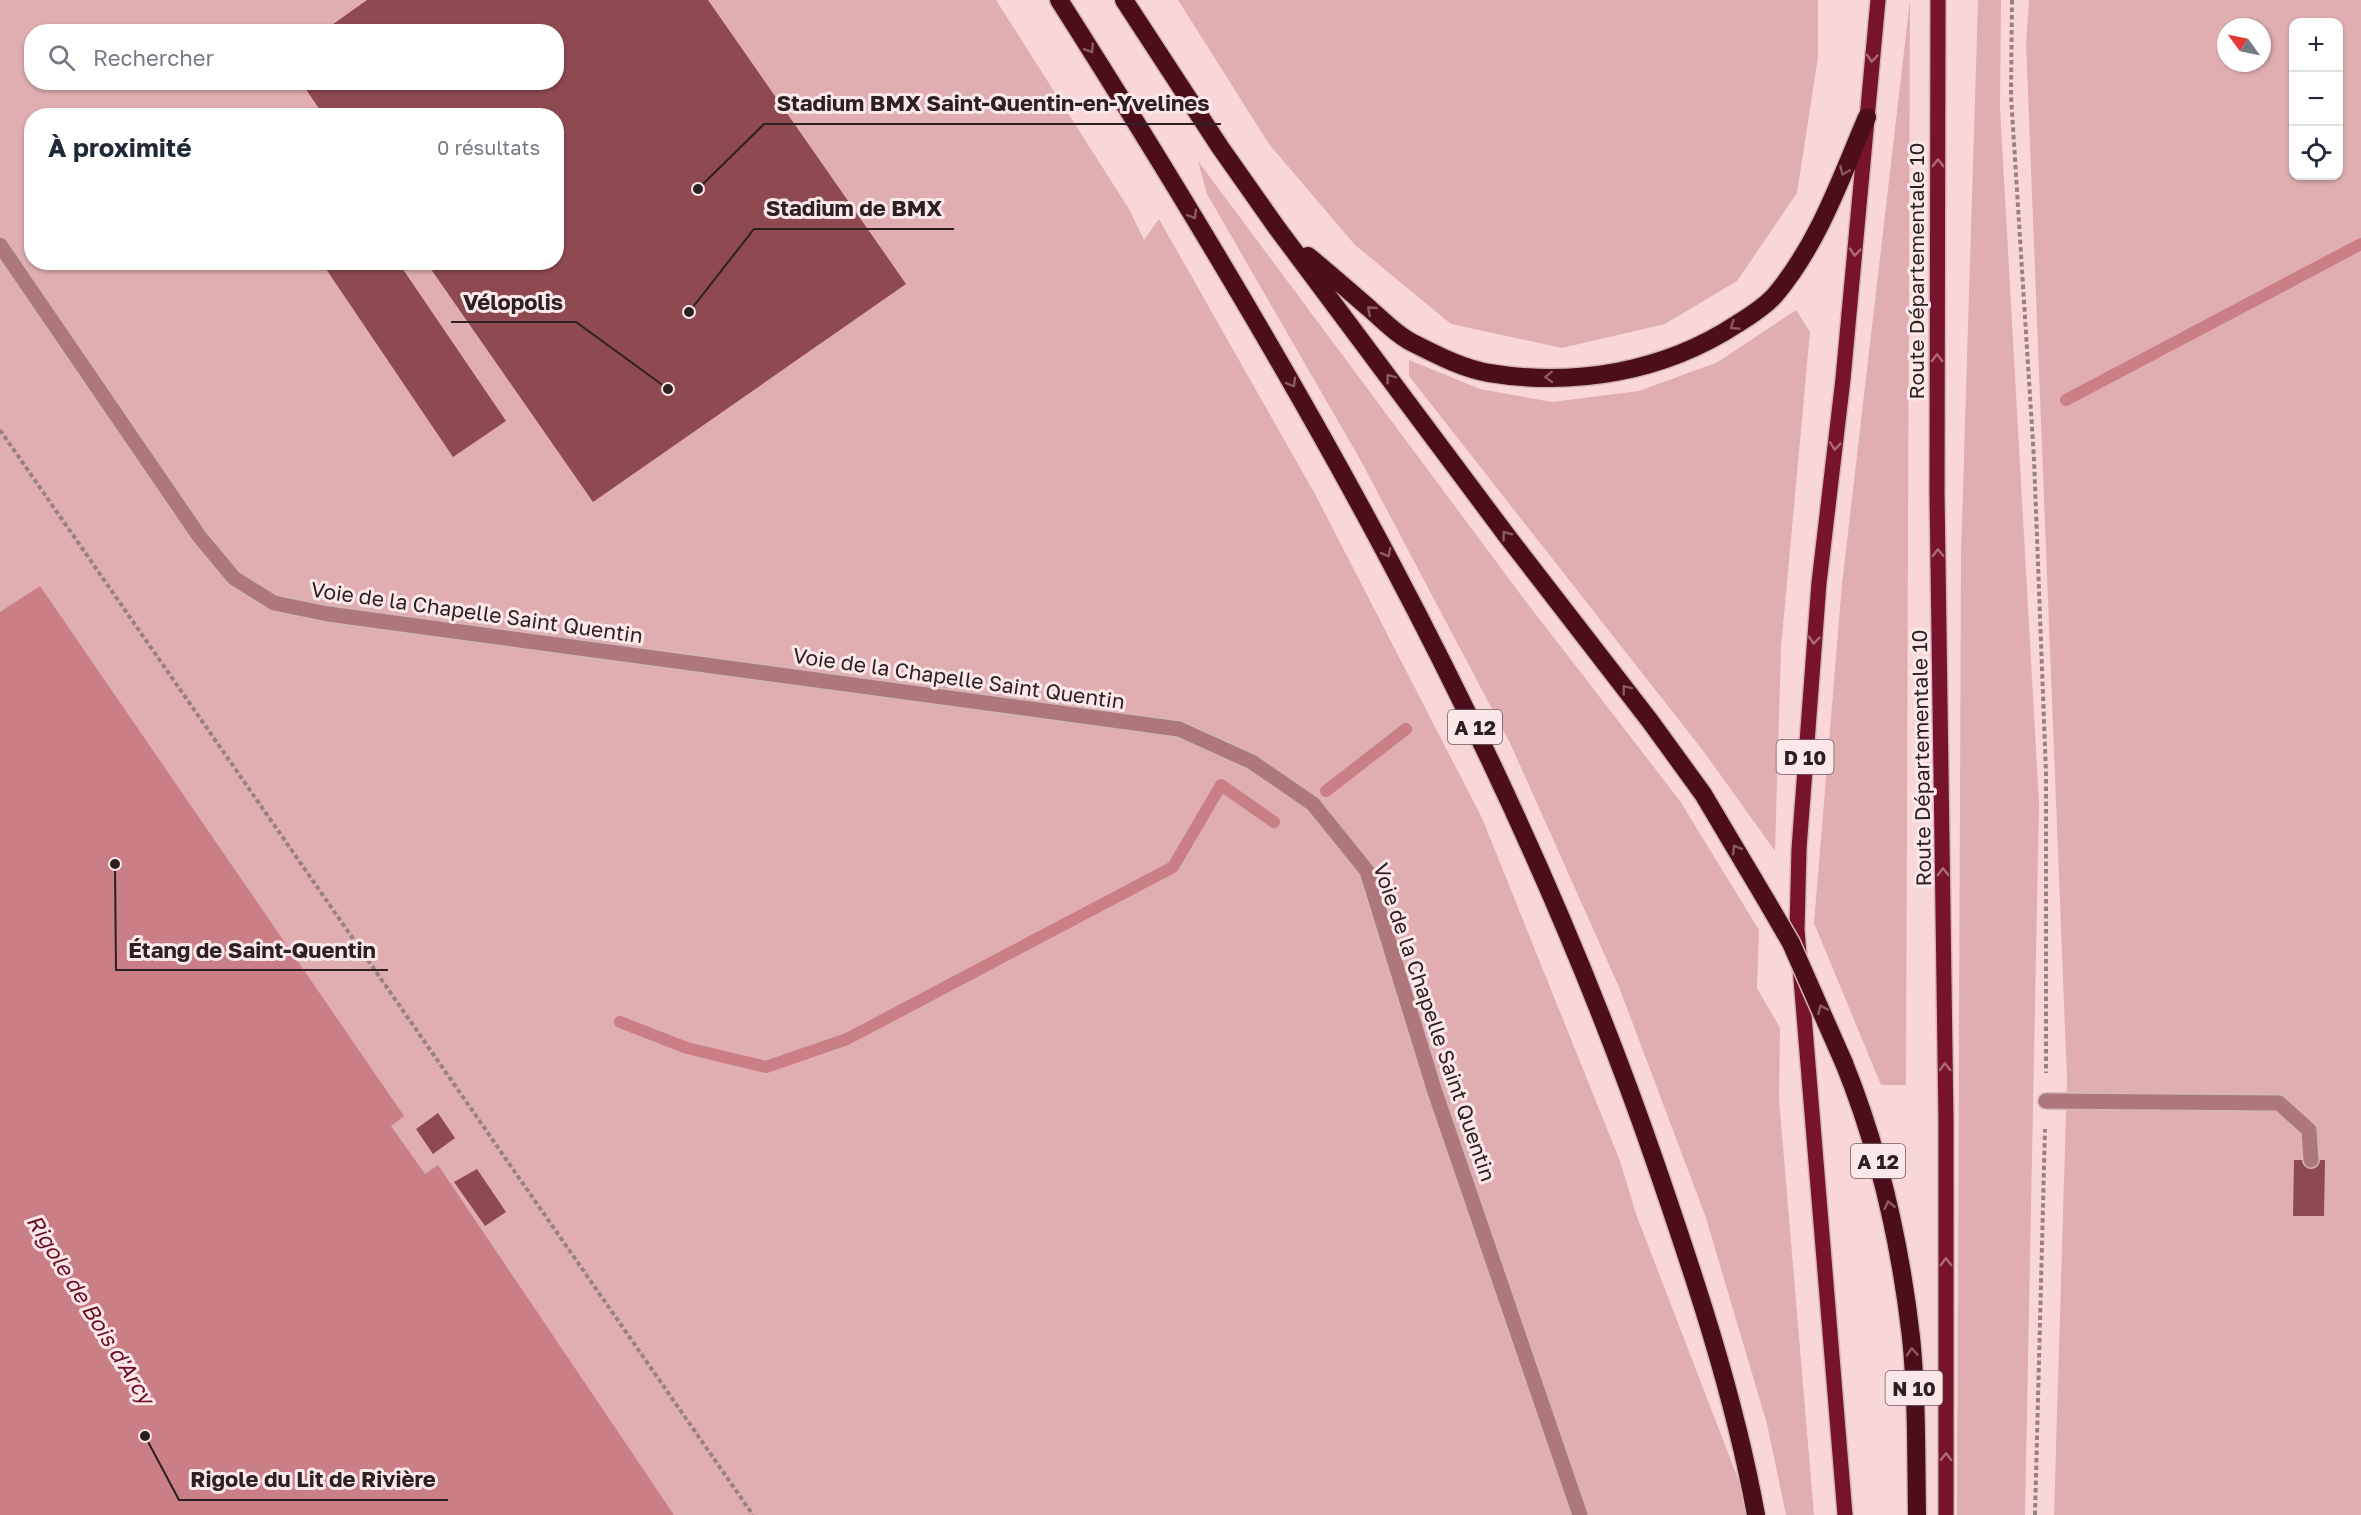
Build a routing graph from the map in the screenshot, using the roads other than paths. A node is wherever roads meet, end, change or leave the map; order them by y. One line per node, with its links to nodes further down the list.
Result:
1 (1059, 0): 12 (highway, A 12, one-way to 12)
2 (1124, 0): 6 (highway, A 12)
3 (1878, 0): 5 (main road, D 10, one-way to 5)
4 (1938, 0): 15 (main road, Route Départementale 10, one-way to 4)
5 (1867, 117): 6 (highway, one-way to 6); 13 (main road, D 10, one-way to 13)
6 (1277, 228): 10 (highway, A 12, one-way to 6, bridge)
7 (0, 244): 11 (street, Voie de la Chapelle Saint Quentin)
8 (2046, 1101): 9 (street)
9 (2311, 1160)
10 (1901, 1262): 14 (highway, N 10, one-way to 10)
11 (1580, 1515)
12 (1756, 1515)
13 (1845, 1515)
14 (1917, 1515)
15 (1946, 1515)

